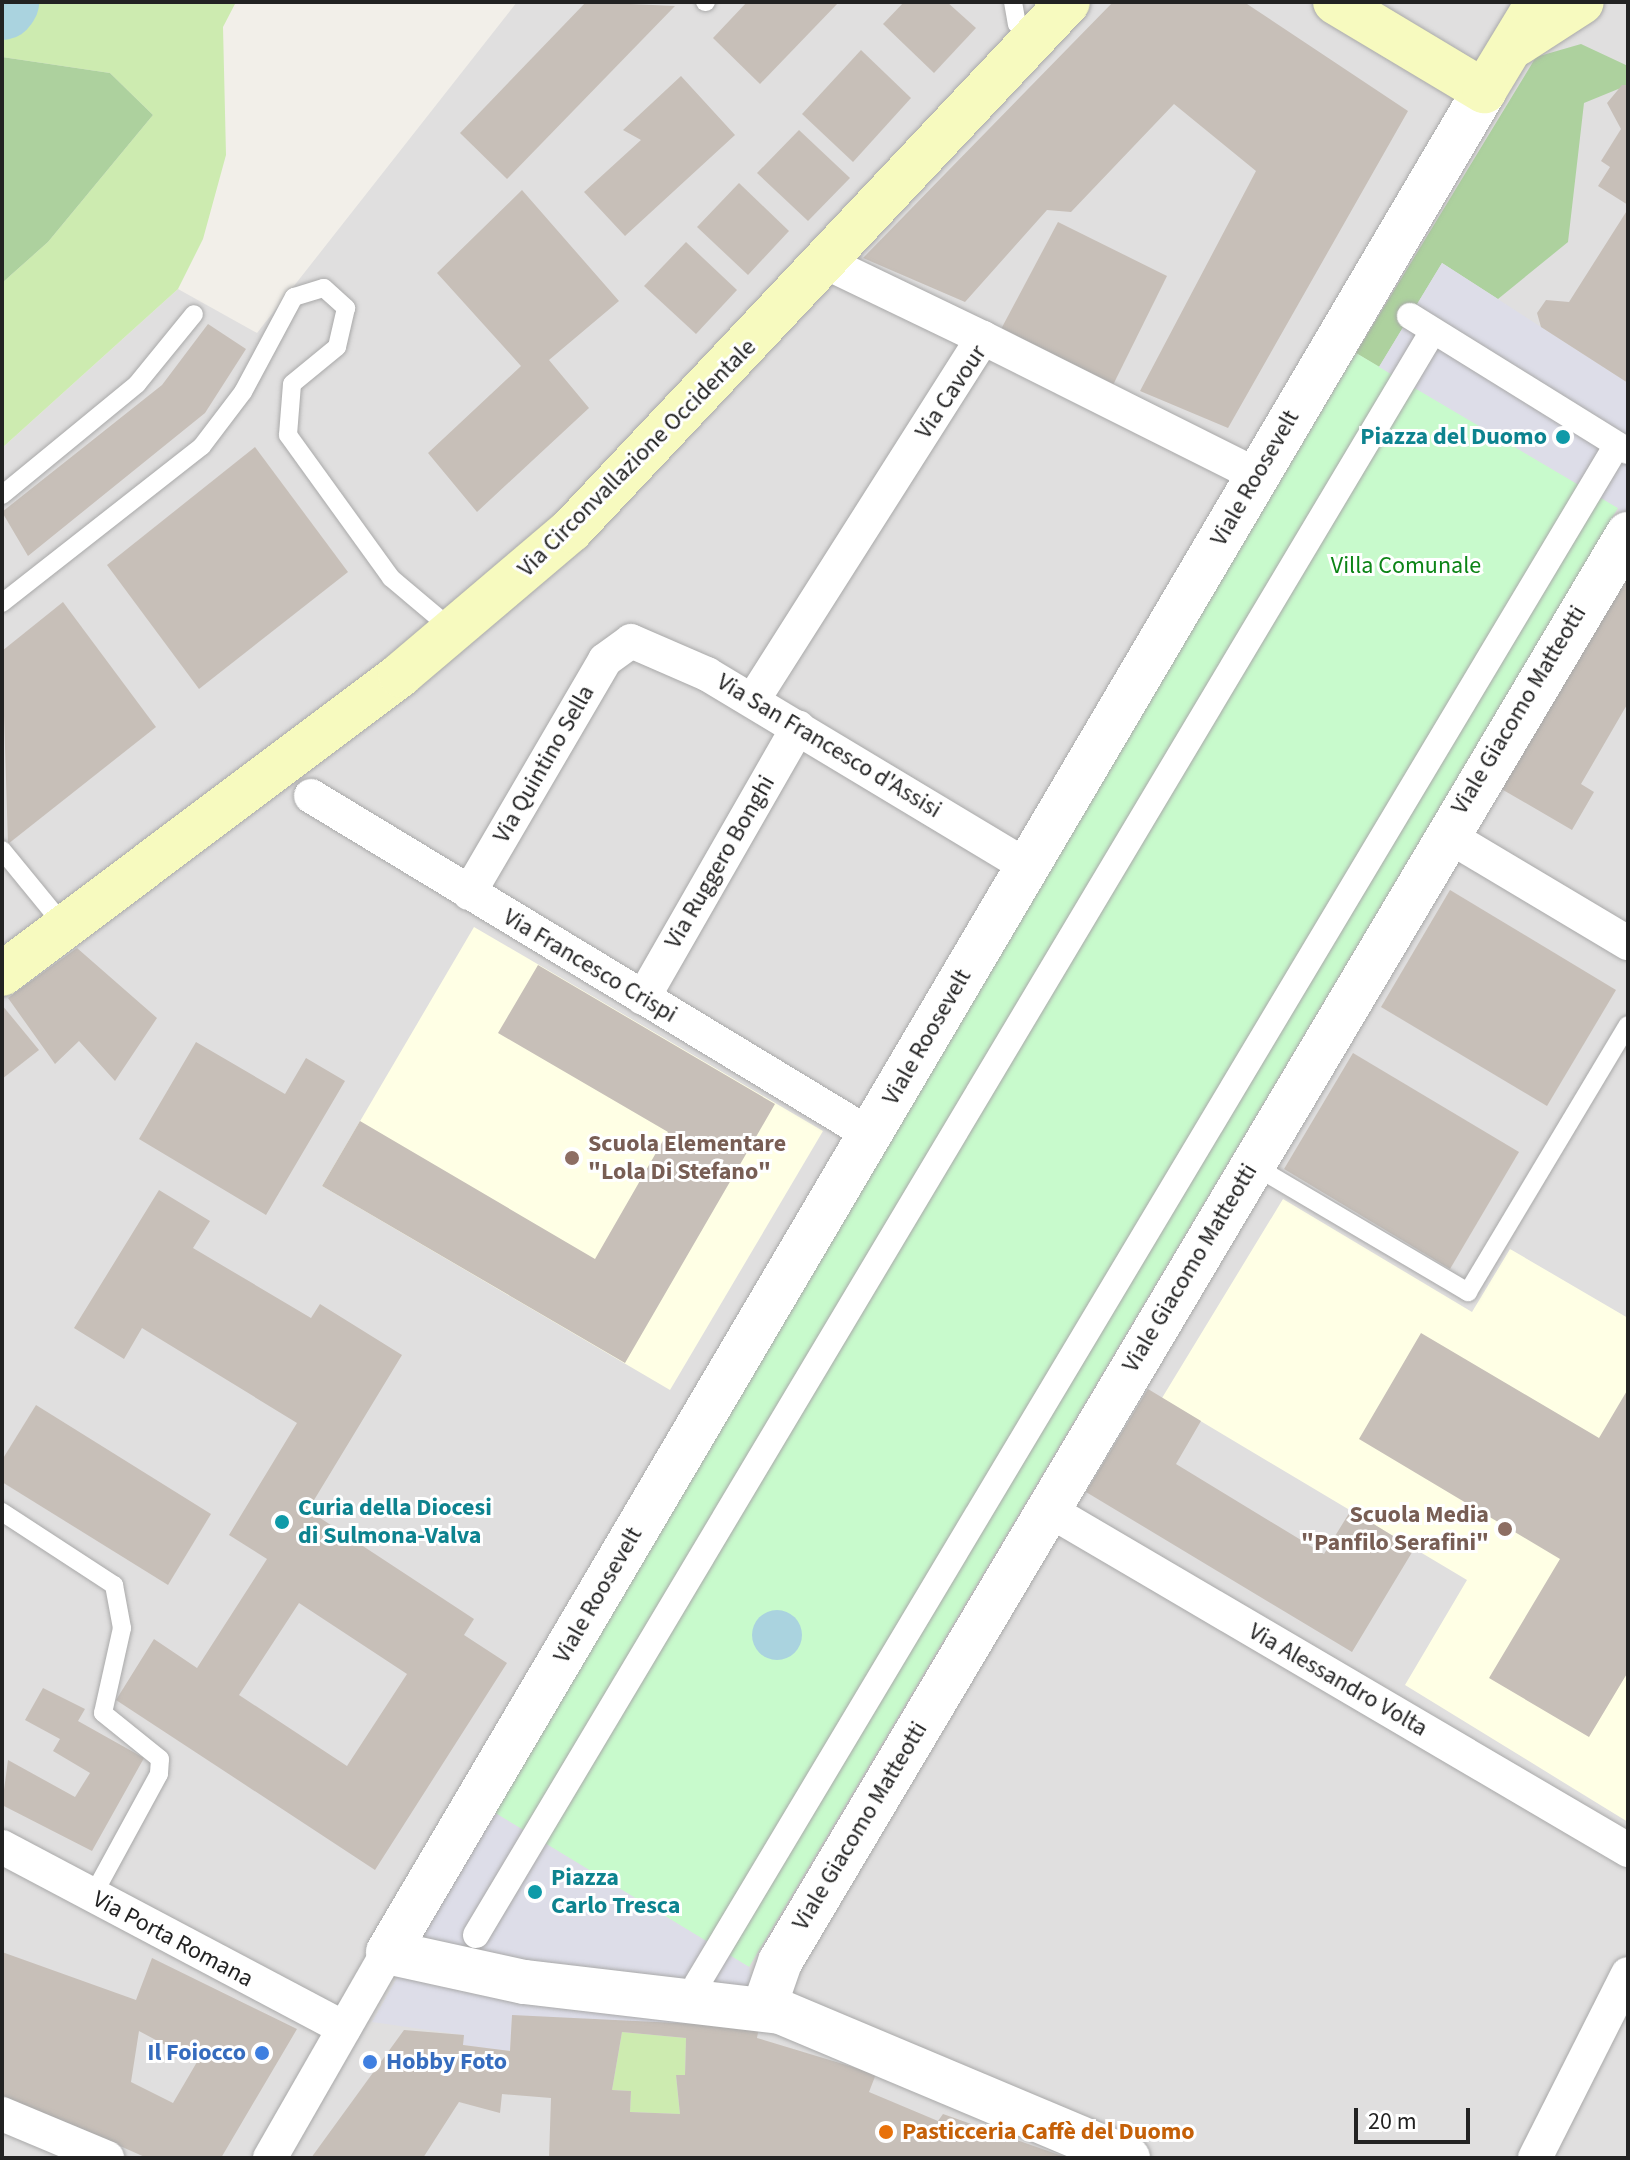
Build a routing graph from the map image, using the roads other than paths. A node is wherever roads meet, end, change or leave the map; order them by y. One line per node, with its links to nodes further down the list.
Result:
1 (1013, 2): 6 (lane)
2 (1068, 2): 6 (main road, Via Circonvallazione Occidentale)
3 (1335, 2): 8 (main road)
4 (1538, 2): 7 (main road, Viale Roosevelt)
5 (1582, 2): 7 (main road, Viale Roosevelt)
6 (1035, 41): 9 (main road, Via Circonvallazione Occidentale)
7 (1512, 48): 8 (main road, Viale Roosevelt)
8 (1484, 91): 15 (street, Viale Roosevelt)
9 (827, 263): 13 (street); 19 (main road, Via Circonvallazione Occidentale)
10 (194, 314): 16 (lane)
11 (1410, 316): 12 (street)
12 (1433, 331): 14 (street); 40 (street)
13 (983, 338): 15 (street, Via Cavour); 21 (street, Via Cavour)
14 (1622, 448): 43 (street)
15 (1257, 475): 26 (street, Viale Roosevelt)
16 (2, 495)
17 (1628, 534): 24 (street, Viale Giacomo Matteotti)
18 (2, 603): 19 (lane)
19 (454, 631): 28 (main road, Via Circonvallazione Occidentale)
20 (625, 642): 21 (street, Via San Francesco d'Assisi); 27 (street, Via Quintino Sella)
21 (753, 700): 22 (street, Via San Francesco d'Assisi)
22 (798, 727): 26 (street, Via San Francesco d'Assisi); 31 (street, Via Ruggero Bonghi)
23 (311, 796): 27 (street, Via Francesco Crispi)
24 (1445, 834): 29 (street); 34 (street, Viale Giacomo Matteotti)
25 (2, 850): 28 (lane)
26 (1027, 866): 33 (street, Viale Roosevelt)
27 (469, 893): 31 (street, Via Francesco Crispi)
28 (65, 927): 30 (main road, Via Circonvallazione Occidentale)
29 (1628, 943)
30 (2, 974)
31 (643, 998): 33 (street, Via Francesco Crispi)
32 (1628, 1025): 34 (lane)
33 (869, 1134): 41 (street, Viale Roosevelt)
34 (1251, 1164): 35 (street, Viale Giacomo Matteotti)
35 (1047, 1509): 38 (street, Via Alessandro Volta); 44 (street, Viale Giacomo Matteotti)
36 (2, 1512): 39 (lane)
37 (2, 1847): 39 (street, Via Porta Romana)
38 (1628, 1850)
39 (92, 1897): 45 (street, Via Porta Romana)
40 (476, 1935)
41 (388, 1952): 44 (street); 45 (street, Viale Roosevelt)
42 (1628, 1974): 51 (street)
43 (697, 1984)
44 (764, 2008): 50 (street)
45 (344, 2028): 49 (street, Viale Roosevelt)
46 (2, 2114): 47 (street)
47 (43, 2146): 48 (street)
48 (107, 2158)
49 (270, 2158)
50 (1128, 2158)
51 (1535, 2158)

